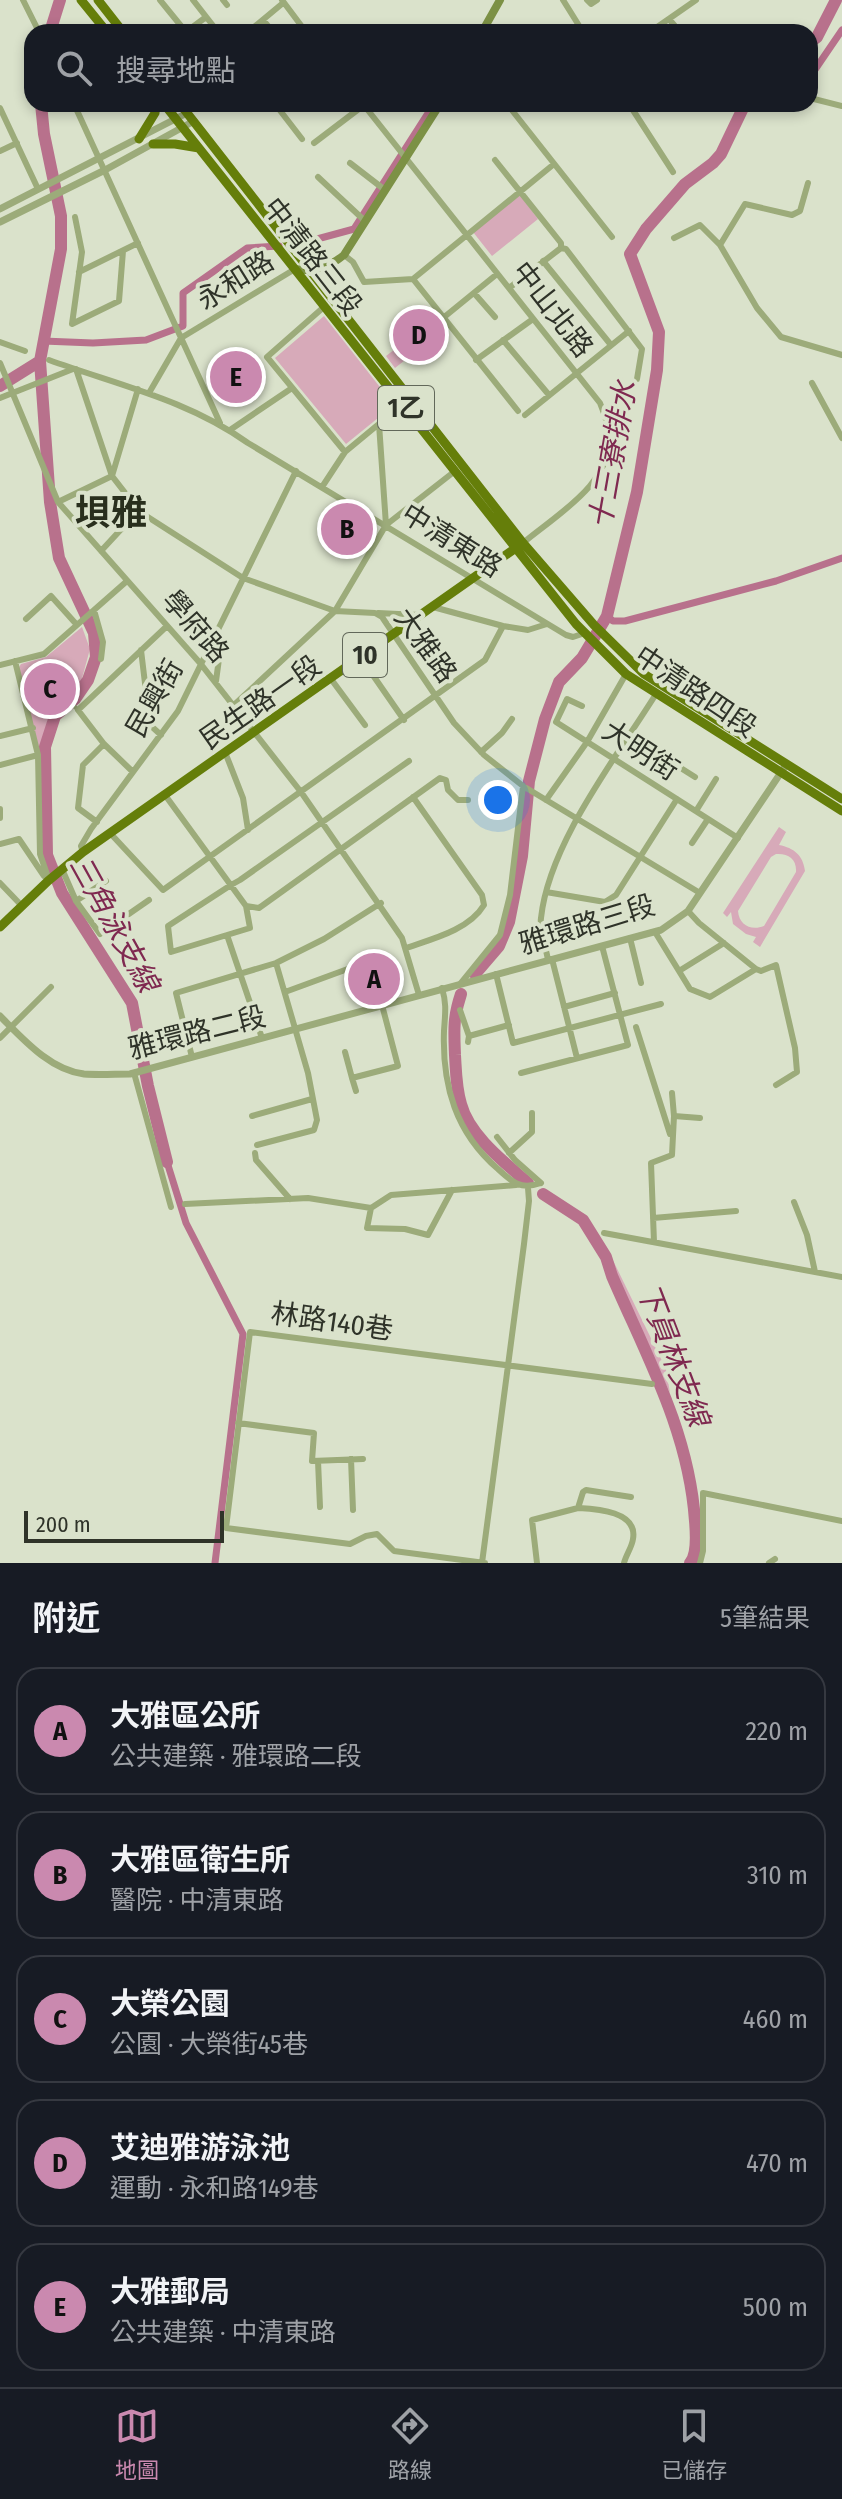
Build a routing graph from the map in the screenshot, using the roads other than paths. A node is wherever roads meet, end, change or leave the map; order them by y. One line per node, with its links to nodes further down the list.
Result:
1 (23, 0): 15 (street)
2 (98, 0): 17 (main road)
3 (160, 0): 18 (street)
4 (193, 0): 12 (street)
5 (500, 0): 24 (main road)
6 (563, 0): 25 (street)
7 (587, 0): 8 (street)
8 (597, 0)
9 (696, 0): 13 (street)
10 (82, 1): 16 (main road)
11 (282, 1): 14 (street); 23 (street)
12 (206, 17): 19 (street); 20 (street)
13 (669, 19): 26 (street); 27 (street)
14 (263, 20): 21 (street); 22 (street)
15 (35, 24)
16 (101, 24)
17 (117, 24)
18 (180, 24)
19 (197, 24)
20 (212, 24)
21 (258, 24)
22 (266, 24)
23 (300, 24)
24 (486, 24)
25 (578, 24)
26 (662, 24)
27 (673, 24)
28 (818, 100): 29 (street)
29 (842, 106)
30 (0, 108): 45 (street)
31 (78, 112): 51 (street)
32 (155, 112): 43 (main road)
33 (170, 112): 42 (main road, 中清路三段 / 1乙)
34 (187, 112): 41 (main road, 中清路三段 / 1乙)
35 (281, 112): 44 (street)
36 (353, 112): 46 (street)
37 (369, 112): 50 (street, 中山北路)
38 (434, 112): 50 (main road)
39 (513, 112): 54 (street)
40 (634, 112): 56 (street)
41 (191, 117): 42 (street); 76 (main road, 中清路三段 / 1乙)
42 (180, 124): 43 (street); 47 (street); 48 (main road, 中清路三段 / 1乙)
43 (139, 139): 51 (street)
44 (302, 139)
45 (17, 143): 49 (street); 59 (street)
46 (314, 143)
47 (153, 144): 48 (main road); 55 (street)
48 (199, 148): 75 (main road, 中清路三段 / 1乙)
49 (0, 151)
50 (403, 155): 60 (main road); 66 (street, 中山北路)
51 (99, 159): 55 (street); 59 (street)
52 (495, 160): 61 (street)
53 (350, 163): 60 (street)
54 (554, 164): 61 (street); 67 (street)
55 (105, 170): 65 (street); 69 (street)
56 (673, 172)
57 (318, 177): 64 (street)
58 (808, 183): 70 (street)
59 (40, 188): 62 (street)
60 (382, 188): 64 (main road)
61 (520, 191): 66 (street); 71 (street)
62 (0, 209)
63 (75, 217): 77 (street)
64 (365, 221): 73 (main road)
65 (0, 222)
66 (466, 234): 78 (street, 中山北路); 79 (street)
67 (612, 237)
68 (674, 238): 70 (street)
69 (138, 243): 72 (street); 87 (street)
70 (720, 245): 92 (street)
71 (561, 248): 74 (street); 86 (street)
72 (123, 251): 77 (street); 77 (street)
73 (344, 255): 76 (main road, 永和路); 79 (street)
74 (543, 261): 80 (street); 90 (street)
75 (295, 269): 76 (main road, 永和路); 82 (main road, 中清路三段 / 1乙); 87 (street, 永和路)
76 (311, 271): 119 (main road, 中清路三段 / 1乙)
77 (79, 272)
78 (497, 274): 80 (street, 中山北路); 81 (street)
79 (413, 279): 84 (street)
80 (509, 288): 85 (street, 中山北路)
81 (474, 293): 83 (street); 84 (street)
82 (325, 306): 100 (street); 106 (main road, 中清路三段 / 1乙)
83 (495, 317)
84 (443, 318): 94 (street)
85 (533, 319): 88 (street); 97 (street, 中山北路)
86 (629, 331): 90 (street); 98 (street)
87 (181, 338): 103 (street, 永和路); 107 (street)
88 (503, 340): 94 (street); 104 (street)
89 (0, 342): 91 (street)
90 (611, 345): 97 (street)
91 (25, 351)
92 (842, 355)
93 (49, 360): 96 (street, 中清東路)
94 (476, 360): 104 (street)
95 (0, 363): 102 (street, 學府路)
96 (74, 369): 101 (street, 中清東路); 102 (street); 114 (street, 大雅路)
97 (575, 373): 104 (street); 119 (street, 中山北路)
98 (637, 379)
99 (812, 383): 110 (street)
100 (292, 388): 109 (street); 111 (street)
101 (138, 389): 103 (street, 中清東路); 114 (street)
102 (12, 392): 105 (street); 116 (street, 學府路)
103 (149, 393): 107 (street, 中清東路)
104 (549, 395)
105 (0, 398)
106 (403, 404): 108 (street); 113 (main road, 中清路三段 / 1乙)
107 (220, 423): 109 (street, 中清東路)
108 (379, 424): 111 (street); 118 (street)
109 (230, 430): 112 (street, 中清東路)
110 (842, 438)
111 (345, 452): 115 (street)
112 (296, 471): 115 (street, 中清東路); 121 (street, 民興街)
113 (455, 471): 118 (street); 119 (main road, 中清路三段 / 1乙)
114 (112, 476): 116 (street); 117 (street, 大雅路)
115 (322, 487): 118 (street, 中清東路)
116 (58, 502): 120 (street, 學府路)
117 (139, 510): 120 (street); 121 (street, 大雅路)
118 (386, 525): 122 (street, 中清東路); 126 (street)
119 (520, 545): 122 (main road, 民生路一段 / 10); 134 (main road, 中清路四段); 136 (main road, 中清路四段)
120 (101, 551): 123 (street, 學府路)
121 (243, 578): 126 (street, 大雅路); 137 (street, 民興街)
122 (473, 579): 124 (main road, 民生路一段 / 10); 131 (street, 中清東路)
123 (127, 581): 125 (street); 132 (street, 學府路)
124 (433, 607): 128 (main road, 民生路一段 / 10); 133 (street)
125 (92, 611): 130 (street); 140 (street)
126 (335, 611): 127 (street, 大雅路); 150 (street)
127 (375, 613): 128 (street); 135 (street, 大雅路)
128 (422, 615): 135 (main road, 民生路一段 / 10)
129 (26, 619): 130 (street)
130 (78, 624): 141 (street)
131 (547, 624): 133 (street); 136 (street, 中清東路)
132 (167, 626): 138 (street); 142 (street, 學府路)
133 (503, 626): 148 (street)
134 (598, 630): 136 (street); 169 (main road, 中清路四段)
135 (395, 634): 139 (main road, 民生路一段 / 10); 148 (street, 大雅路)
136 (587, 634): 144 (main road, 中清路四段)
137 (214, 636): 142 (street, 民興街); 146 (street)
138 (141, 650): 152 (street); 158 (street)
139 (361, 658): 145 (main road, 民生路一段 / 10); 154 (street)
140 (101, 659)
141 (15, 661): 143 (street); 156 (street)
142 (200, 663): 146 (street, 學府路); 158 (street, 民興街)
143 (0, 665)
144 (626, 674): 147 (main road, 中清路四段); 161 (street)
145 (331, 679): 155 (street); 157 (main road, 民生路一段 / 10)
146 (216, 682): 150 (street, 學府路)
147 (656, 694): 160 (street); 169 (main road, 中清路四段)
148 (437, 696): 154 (street); 164 (street, 大雅路)
149 (67, 699): 152 (street)
150 (234, 705): 157 (street, 學府路)
151 (582, 706): 161 (street, 大明街)
152 (78, 710): 162 (street)
153 (512, 719): 164 (street)
154 (404, 720): 174 (street)
155 (365, 725)
156 (33, 728): 159 (street); 165 (street)
157 (257, 732): 163 (main road, 民生路一段 / 10); 174 (street, 學府路)
158 (161, 735): 170 (street, 民興街)
159 (0, 736)
160 (630, 736): 166 (street); 171 (street)
161 (587, 742): 166 (street, 大明街); 180 (street)
162 (104, 744): 170 (street); 187 (street)
163 (225, 752): 175 (main road, 民生路一段 / 10); 189 (street)
164 (481, 752): 173 (street, 大雅路)
165 (38, 755): 168 (street); 199 (street)
166 (615, 760): 177 (street, 大明街); 185 (street)
167 (409, 761): 188 (street)
168 (0, 765)
169 (784, 769): 178 (main road, 中清路四段); 183 (main road, 中清路四段); 191 (street, 雅環路三段)
170 (133, 772): 187 (street, 民興街)
171 (695, 777)
172 (716, 779): 182 (street)
173 (523, 786): 180 (street, 大雅路); 225 (street)
174 (301, 792): 188 (street, 學府路); 189 (street)
175 (165, 795): 190 (main road, 民生路一段 / 10); 196 (street)
176 (413, 797): 179 (street); 194 (street); 217 (street)
177 (677, 799): 182 (street, 大明街); 197 (street)
178 (842, 799)
179 (468, 800)
180 (546, 800): 185 (street, 大雅路)
181 (0, 809): 184 (street)
182 (696, 811): 186 (street, 大明街)
183 (842, 811)
184 (0, 818)
185 (577, 819): 197 (street, 大雅路); 203 (street)
186 (708, 819): 191 (street, 大明街); 192 (street)
187 (97, 822): 195 (street, 民興街)
188 (322, 822): 194 (street, 學府路); 202 (street)
189 (248, 830): 196 (street)
190 (110, 833): 195 (main road, 民生路一段 / 10); 196 (street)
191 (738, 838): 204 (street, 雅環路三段)
192 (692, 843)
193 (0, 844): 199 (street)
194 (341, 848): 207 (street, 學府路); 209 (street)
195 (83, 852): 198 (main road, 民生路一段 / 10)
196 (210, 857): 202 (street)
197 (640, 857): 203 (street); 204 (street, 大雅路)
198 (62, 869): 199 (main road, 10); 206 (street)
199 (48, 880): 208 (main road, 10)
200 (106, 881): 206 (street)
201 (0, 883): 208 (street)
202 (231, 885): 209 (street); 213 (street)
203 (546, 892): 218 (street)
204 (700, 893): 210 (street, 雅環路三段)
205 (149, 900): 206 (street)
206 (76, 901)
207 (381, 903): 217 (street, 學府路); 219 (street)
208 (22, 906): 211 (main road, 10)
209 (246, 906): 213 (street)
210 (688, 911): 212 (street, 雅環路三段); 215 (street)
211 (0, 927)
212 (655, 932): 214 (street, 雅環路三段); 222 (street)
213 (227, 935): 223 (street)
214 (630, 938): 216 (street, 雅環路三段); 226 (street)
215 (724, 943): 221 (street); 222 (street)
216 (602, 946): 218 (street, 雅環路三段); 230 (street)
217 (406, 948): 231 (street, 學府路)
218 (550, 960): 224 (street, 雅環路三段); 234 (street)
219 (276, 963): 223 (street); 229 (street)
220 (364, 963): 229 (street)
221 (756, 969): 222 (street); 251 (street)
222 (679, 971)
223 (238, 974): 244 (street); 246 (street)
224 (491, 975): 225 (street, 雅環路三段); 238 (street)
225 (461, 983): 228 (street, 雅環路三段)
226 (641, 983)
227 (51, 987): 239 (street)
228 (442, 988): 231 (street, 雅環路三段); 264 (street)
229 (285, 992): 242 (street)
230 (615, 993): 234 (street); 236 (street)
231 (419, 995): 233 (street, 雅環路二段)
232 (661, 1004): 236 (street)
233 (382, 1005): 242 (street, 雅環路二段); 250 (street)
234 (564, 1007): 241 (street)
235 (460, 1010): 238 (street)
236 (620, 1015): 241 (street); 247 (street)
237 (0, 1016): 239 (street, 雅環路二段)
238 (509, 1025): 241 (street)
239 (11, 1027): 243 (street); 248 (street, 雅環路二段)
240 (636, 1027): 260 (street)
241 (569, 1028): 247 (street)
242 (296, 1029): 244 (street, 雅環路二段); 254 (street)
243 (0, 1038)
244 (262, 1038): 246 (street, 雅環路二段)
245 (345, 1052): 250 (street)
246 (192, 1057): 248 (street, 雅環路二段)
247 (577, 1058): 249 (street)
248 (136, 1072): 270 (street)
249 (521, 1073)
250 (352, 1078): 252 (street)
251 (776, 1085)
252 (356, 1091)
253 (672, 1093): 257 (street)
254 (312, 1099): 256 (street); 261 (street)
255 (532, 1113): 263 (street)
256 (252, 1116)
257 (674, 1116): 258 (street); 260 (street)
258 (700, 1118)
259 (497, 1137): 263 (street)
260 (671, 1140): 273 (street)
261 (257, 1145)
262 (255, 1153): 267 (street)
263 (509, 1153): 265 (street)
264 (516, 1185): 265 (street); 266 (street)
265 (528, 1188): 278 (street)
266 (452, 1190): 271 (street); 271 (street)
267 (290, 1199): 269 (street); 271 (street)
268 (794, 1202): 276 (street)
269 (185, 1204)
270 (171, 1207)
271 (371, 1208)
272 (736, 1211): 273 (street)
273 (653, 1218): 275 (street)
274 (604, 1233): 275 (street)
275 (654, 1242): 276 (street)
276 (815, 1272): 277 (street)
277 (842, 1277)
278 (508, 1366): 279 (street); 280 (street, 林路140巷); 289 (street)
279 (652, 1384)
280 (238, 1423): 283 (street); 289 (street, 林路140巷)
281 (351, 1459): 282 (street); 283 (street); 287 (street)
282 (363, 1459)
283 (318, 1461): 285 (street)
284 (631, 1497): 286 (street)
285 (320, 1507)
286 (578, 1508): 290 (street); 291 (street)
287 (353, 1510)
288 (842, 1521): 292 (street)
289 (483, 1563)
290 (537, 1563)
291 (624, 1563)
292 (700, 1563)

